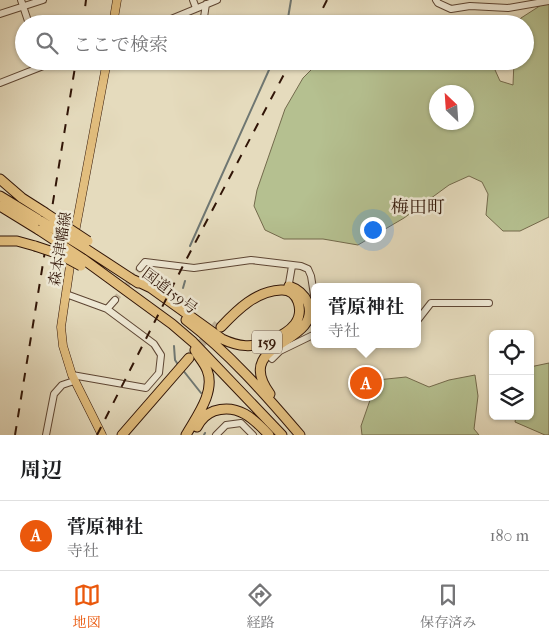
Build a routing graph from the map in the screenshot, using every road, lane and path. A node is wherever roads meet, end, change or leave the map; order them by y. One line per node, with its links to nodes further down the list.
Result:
1 (43, 0): 7 (street)
2 (117, 0): 12 (main road)
3 (193, 0): 9 (street)
4 (217, 0): 8 (street)
5 (436, 0): 6 (street)
6 (549, 1)
7 (22, 3): 10 (street); 11 (street)
8 (206, 4): 9 (street); 14 (street)
9 (196, 8): 13 (street)
10 (0, 14)
11 (26, 15)
12 (114, 15)
13 (184, 15)
14 (204, 15)
15 (28, 70): 17 (street)
16 (105, 70): 29 (main road, 森本津幡線)
17 (0, 83)
18 (0, 179): 21 (highway, 159)
19 (0, 196): 21 (highway, 国道159号 / 159)
20 (0, 206): 21 (highway, 国道159号 / 159)
21 (41, 221): 23 (highway, 国道159号 / 159, bridge); 26 (highway, 国道159号 / 159, bridge)
22 (0, 240): 23 (highway, 159, bridge)
23 (82, 262): 36 (highway, 国道159号 / 159)
24 (292, 266): 25 (street); 27 (street); 28 (street)
25 (140, 268)
26 (134, 280): 28 (highway, 159); 49 (highway, 国道159号 / 159)
27 (312, 283)
28 (289, 288): 34 (highway); 50 (highway, 159)
29 (66, 294): 32 (street); 38 (main road, 森本津幡線)
30 (116, 300): 32 (street)
31 (489, 303): 33 (street)
32 (107, 309): 38 (street)
33 (421, 316)
34 (219, 326)
35 (311, 336): 37 (street)
36 (192, 342): 43 (highway, 159); 48 (highway, 国道159号 / 159)
37 (272, 359)
38 (73, 378): 39 (street); 40 (main road, 森本津幡線)
39 (46, 435)
40 (102, 435)
41 (122, 435): 42 (highway)
42 (128, 435)
43 (186, 435)
44 (192, 435): 47 (highway)
45 (216, 435): 46 (street)
46 (253, 435)
47 (269, 435)
48 (282, 435)
49 (300, 435)
50 (305, 435)

